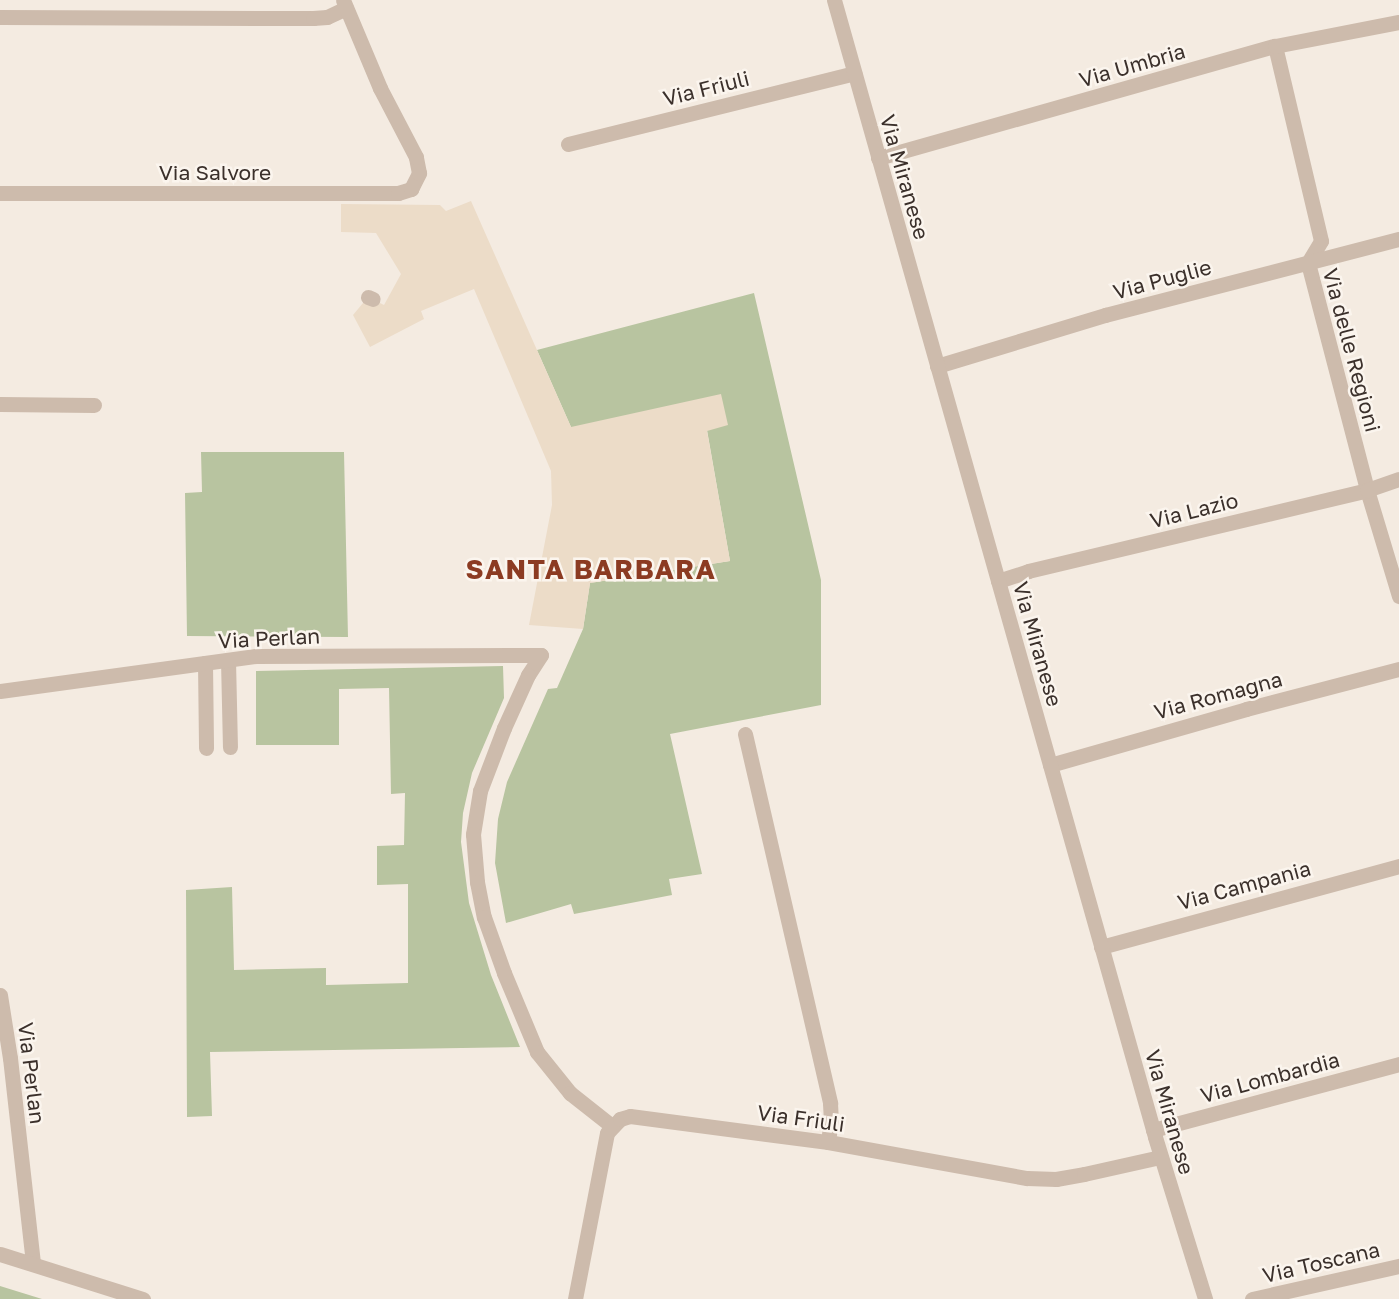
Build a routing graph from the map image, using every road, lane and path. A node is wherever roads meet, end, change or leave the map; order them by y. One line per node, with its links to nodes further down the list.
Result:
1 (834, 0): 6 (street, Via Miranese)
2 (344, 4): 3 (street); 9 (street, Via Salvore)
3 (0, 17)
4 (1399, 22): 5 (street, Via Umbria)
5 (1275, 46): 8 (street, Via Umbria); 11 (street, Via delle Regioni)
6 (854, 73): 7 (street, Via Friuli); 8 (street, Via Miranese)
7 (568, 144)
8 (878, 158): 12 (street, Via Miranese)
9 (0, 193)
10 (1399, 239): 11 (street, Via Puglie)
11 (1308, 263): 12 (street, Via Puglie); 16 (street, Via delle Regioni)
12 (937, 366): 17 (street, Via Miranese)
13 (0, 404): 14 (street)
14 (94, 405)
15 (1399, 479): 16 (street, Via Lazio)
16 (1367, 490): 17 (street, Via Lazio); 18 (street, Via delle Regioni)
17 (998, 581): 26 (street, Via Miranese)
18 (1399, 596)
19 (228, 660): 20 (street, Via Perlan); 24 (street); 31 (street, Via Perlan)
20 (205, 663): 22 (street, Via Perlan); 25 (street)
21 (1399, 669): 26 (street, Via Romagna)
22 (0, 691)
23 (745, 734): 33 (street)
24 (230, 747)
25 (206, 748)
26 (1050, 765): 28 (street, Via Miranese)
27 (1399, 866): 28 (street, Via Campania)
28 (1101, 948): 32 (street, Via Miranese)
29 (0, 995): 36 (street, Via Perlan)
30 (1399, 1064): 32 (street, Via Lombardia)
31 (612, 1126): 33 (street, Via Friuli); 39 (street)
32 (1153, 1130): 34 (street, Via Miranese)
33 (828, 1142): 34 (street, Via Friuli)
34 (1160, 1157): 40 (street, Via Miranese)
35 (0, 1254): 36 (street)
36 (33, 1263): 38 (street)
37 (1399, 1266): 41 (street, Via Toscana)
38 (143, 1299)
39 (575, 1299)
40 (1205, 1299)
41 (1252, 1299)

